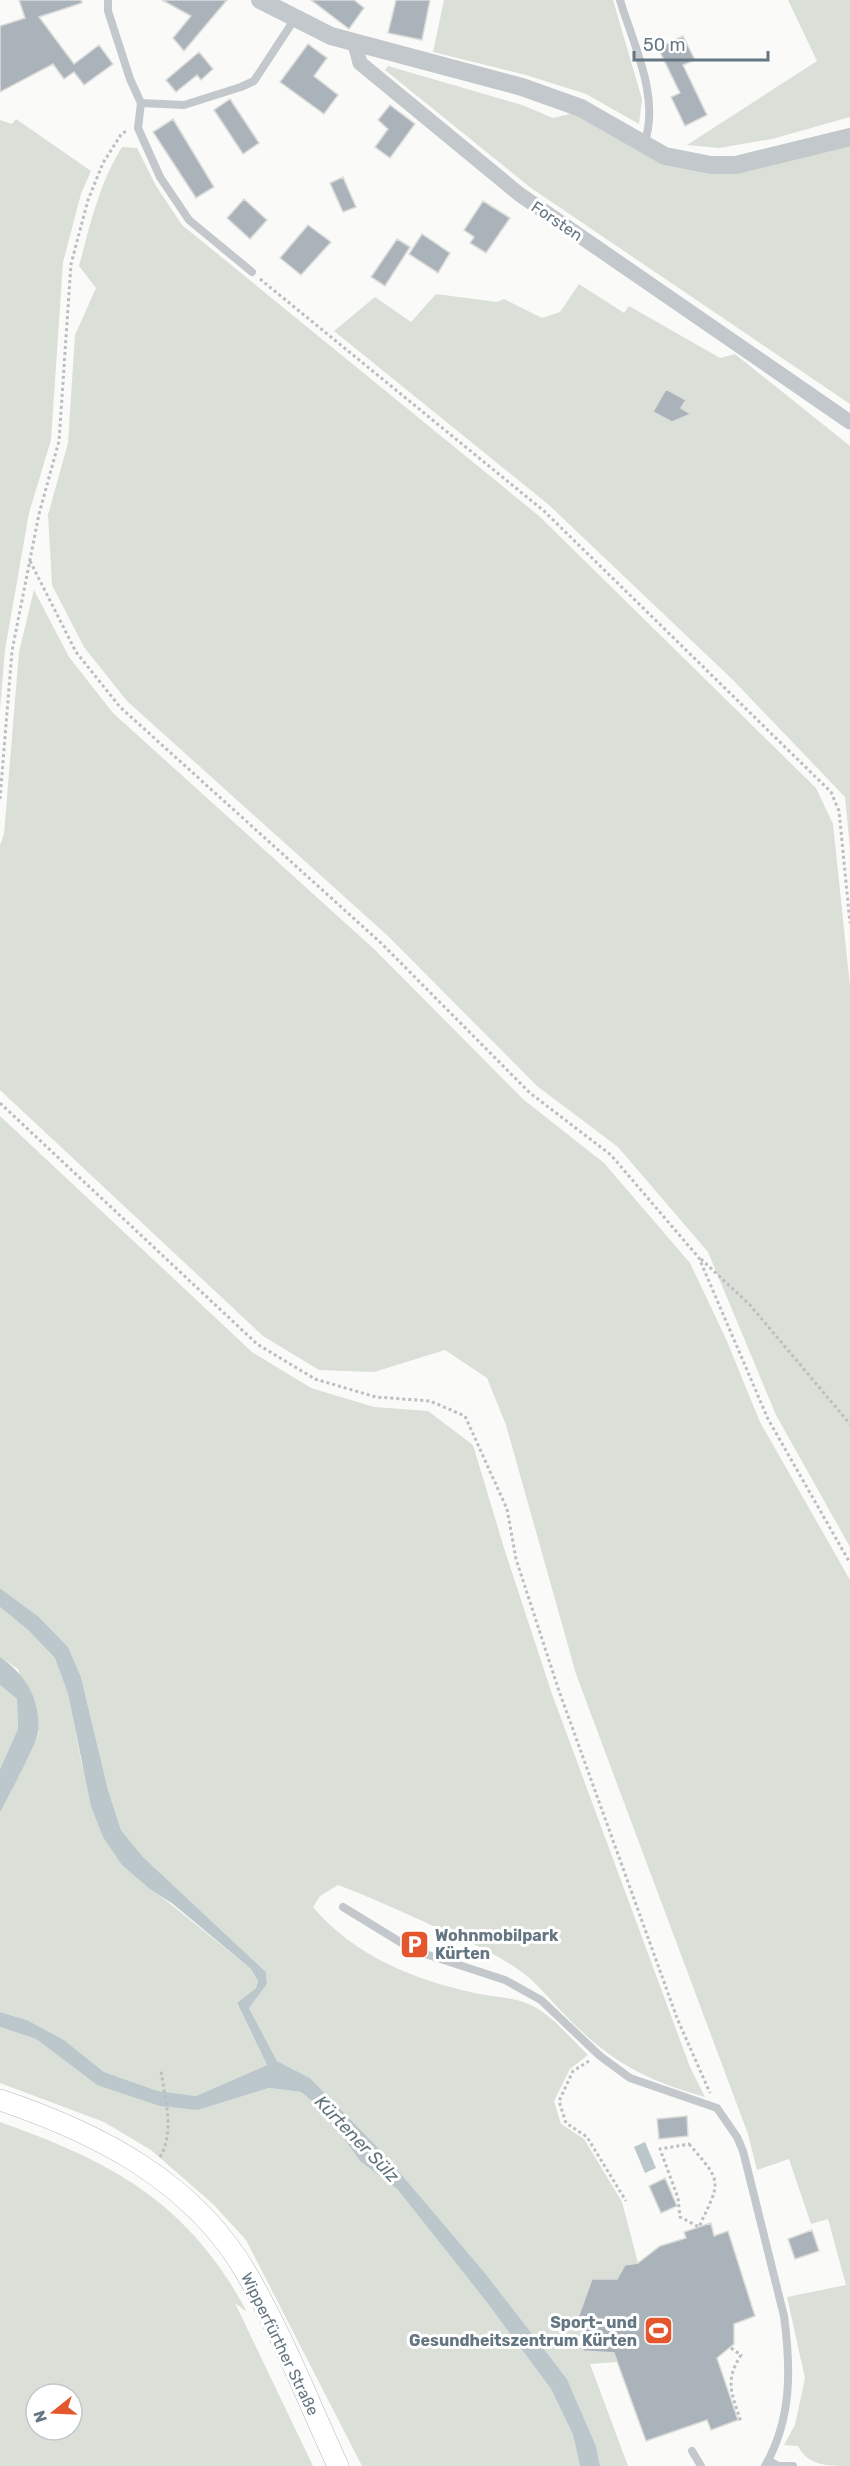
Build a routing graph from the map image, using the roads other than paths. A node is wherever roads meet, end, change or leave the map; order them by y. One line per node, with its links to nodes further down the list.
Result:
1 (108, 0): 6 (lane)
2 (260, 0): 4 (street)
3 (620, 0): 8 (lane)
4 (294, 20): 5 (street); 6 (lane)
5 (355, 44): 8 (street); 10 (street, Forsten)
6 (141, 103): 9 (lane)
7 (850, 137): 8 (street)
8 (644, 144)
9 (252, 272)
10 (850, 422)
11 (343, 1907): 14 (lane)
12 (0, 2100): 15 (main road, Wipperfürther Straße)
13 (692, 2451): 16 (lane)
14 (767, 2463): 17 (lane)
15 (338, 2466)
16 (702, 2466)
17 (793, 2466)

